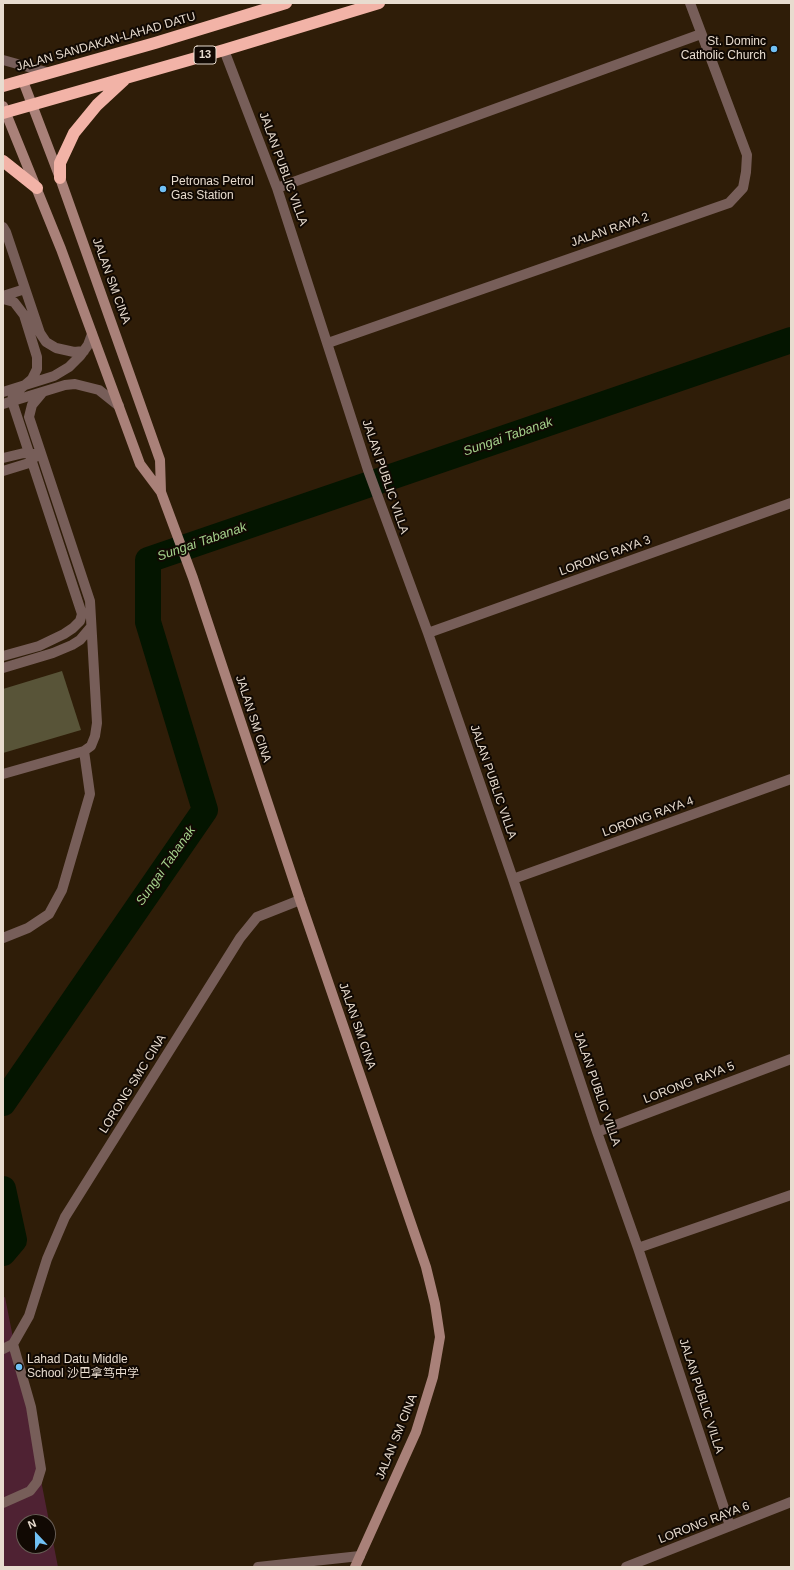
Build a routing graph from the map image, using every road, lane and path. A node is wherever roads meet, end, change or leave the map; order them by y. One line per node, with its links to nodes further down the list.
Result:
1 (286, 3): 7 (highway, JALAN SANDAKAN-LAHAD DATU / 13)
2 (379, 3): 5 (highway, 13)
3 (690, 3): 4 (street, JALAN RAYA 2)
4 (701, 34): 16 (street); 21 (street, JALAN RAYA 2)
5 (224, 50): 8 (highway, 13); 16 (street, JALAN PUBLIC VILLA)
6 (3, 60): 7 (street)
7 (50, 73): 9 (highway, JALAN SANDAKAN-LAHAD DATU / 13)
8 (127, 78): 11 (highway, 13); 14 (highway)
9 (23, 81): 10 (highway, JALAN SANDAKAN-LAHAD DATU / 13); 11 (street, JALAN SM CINA)
10 (3, 86)
11 (31, 105): 12 (highway, 13); 14 (street, JALAN SM CINA)
12 (4, 111): 15 (street, JALAN SM CINA)
13 (3, 161): 15 (highway)
14 (60, 178): 35 (street, JALAN SM CINA)
15 (37, 188): 20 (street, JALAN SM CINA)
16 (277, 188): 21 (street, JALAN PUBLIC VILLA)
17 (3, 227): 18 (street)
18 (25, 289): 19 (street); 22 (street)
19 (3, 298): 23 (street)
20 (92, 334): 22 (street); 27 (street, JALAN SM CINA)
21 (328, 343): 38 (street, JALAN PUBLIC VILLA)
22 (84, 350): 23 (street)
23 (22, 386): 24 (street); 26 (street)
24 (3, 392)
25 (42, 392): 26 (street); 27 (street); 31 (street)
26 (8, 403): 29 (street)
27 (119, 406): 35 (street, JALAN SM CINA)
28 (3, 408): 29 (street)
29 (19, 423): 30 (street)
30 (23, 437): 31 (street); 32 (street)
31 (35, 455): 32 (street); 33 (street); 34 (street); 37 (street)
32 (3, 458)
33 (3, 471): 34 (street)
34 (39, 482): 39 (street)
35 (161, 492): 45 (street, JALAN SM CINA)
36 (791, 503): 38 (street, LORONG RAYA 3)
37 (91, 627): 40 (street); 41 (street)
38 (428, 633): 44 (street, JALAN PUBLIC VILLA)
39 (3, 656)
40 (3, 668)
41 (84, 751): 42 (street); 46 (street)
42 (3, 774)
43 (791, 779): 44 (street, LORONG RAYA 4)
44 (513, 879): 48 (street, JALAN PUBLIC VILLA)
45 (300, 900): 51 (street, LORONG SMC CINA); 56 (street, JALAN SM CINA)
46 (3, 938)
47 (791, 1059): 48 (street, LORONG RAYA 5)
48 (597, 1132): 50 (street, JALAN PUBLIC VILLA)
49 (791, 1195): 50 (street)
50 (638, 1248): 55 (street, JALAN PUBLIC VILLA)
51 (13, 1344): 52 (street); 54 (street)
52 (3, 1349)
53 (791, 1502): 55 (street, LORONG RAYA 6)
54 (3, 1503)
55 (730, 1526): 59 (street, LORONG RAYA 6)
56 (360, 1556): 57 (street); 58 (street, JALAN SM CINA)
57 (258, 1567)
58 (355, 1567)
59 (626, 1567)

